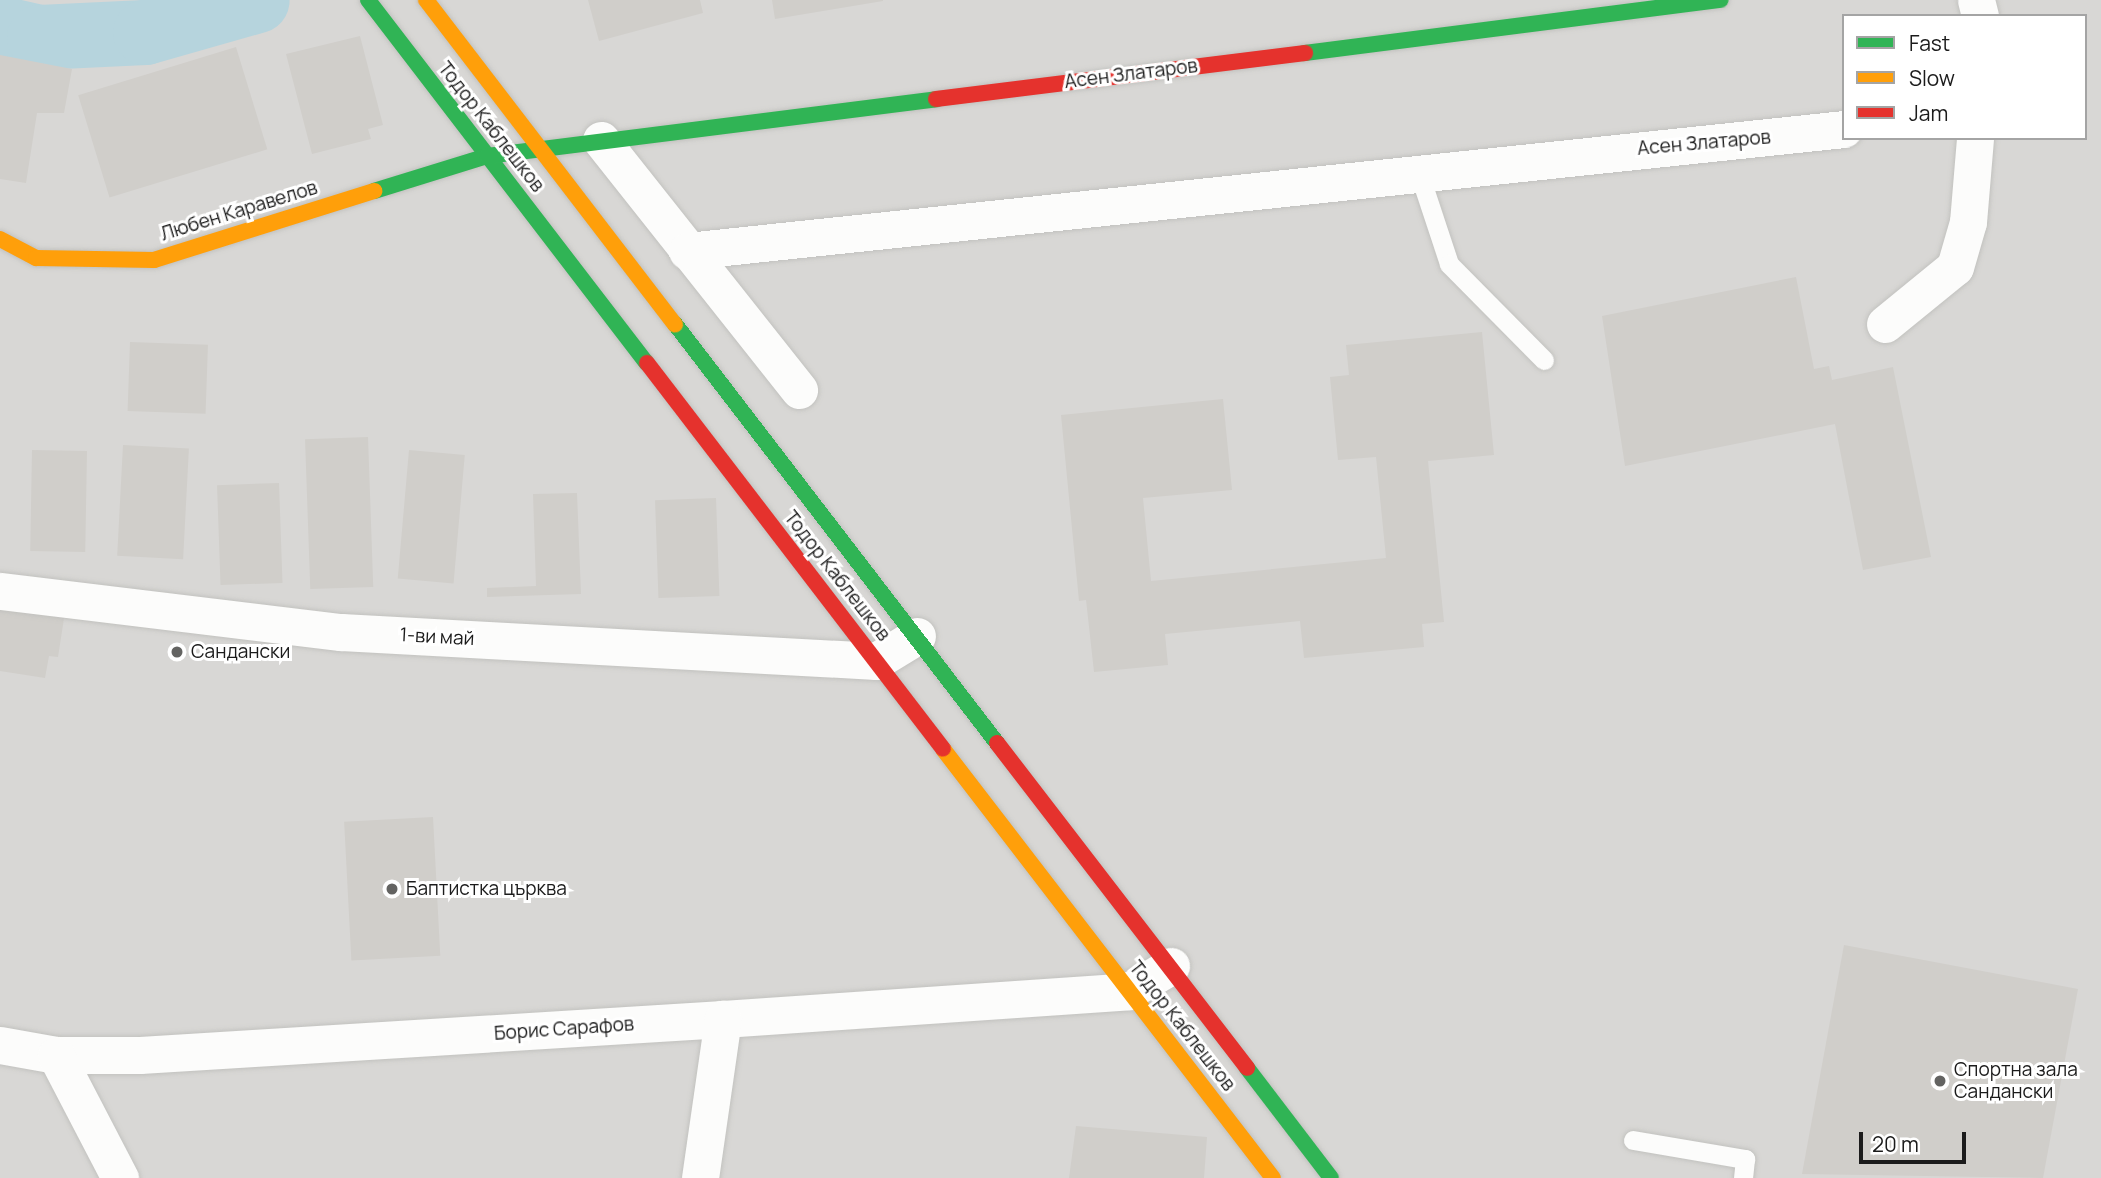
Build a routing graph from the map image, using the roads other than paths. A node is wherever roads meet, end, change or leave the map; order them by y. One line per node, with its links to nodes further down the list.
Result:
1 (368, 0): 8 (street, Тодор Каблешков)
2 (426, 0): 7 (street, Тодор Каблешков)
3 (1721, 0): 5 (street, Асен Златаров)
4 (1842, 130): 9 (street, Асен Златаров)
5 (601, 140): 7 (street, Асен Златаров); 11 (street)
6 (1975, 140): 12 (street)
7 (541, 148): 8 (street, Любен Каравелов); 16 (street, Тодор Каблешков)
8 (487, 156): 10 (street, Любен Каравелов); 17 (street, Тодор Каблешков)
9 (1418, 170): 11 (street, Асен Златаров); 13 (lane)
10 (0, 239)
11 (687, 251): 14 (street)
12 (1885, 324)
13 (1544, 360)
14 (799, 390)
15 (0, 591): 17 (street, 1-ви май)
16 (916, 636): 17 (street); 18 (street, Тодор Каблешков)
17 (876, 661): 19 (street, Тодор Каблешков)
18 (1171, 966): 19 (street); 27 (street, Тодор Каблешков)
19 (1129, 991): 20 (street, Борис Сарафов); 26 (street, Тодор Каблешков)
20 (723, 1019): 22 (street, Борис Сарафов); 25 (street)
21 (0, 1045): 22 (street, Борис Сарафов)
22 (56, 1055): 24 (street)
23 (1633, 1140): 28 (lane)
24 (120, 1178)
25 (699, 1178)
26 (1273, 1178)
27 (1331, 1178)
28 (1743, 1178)

